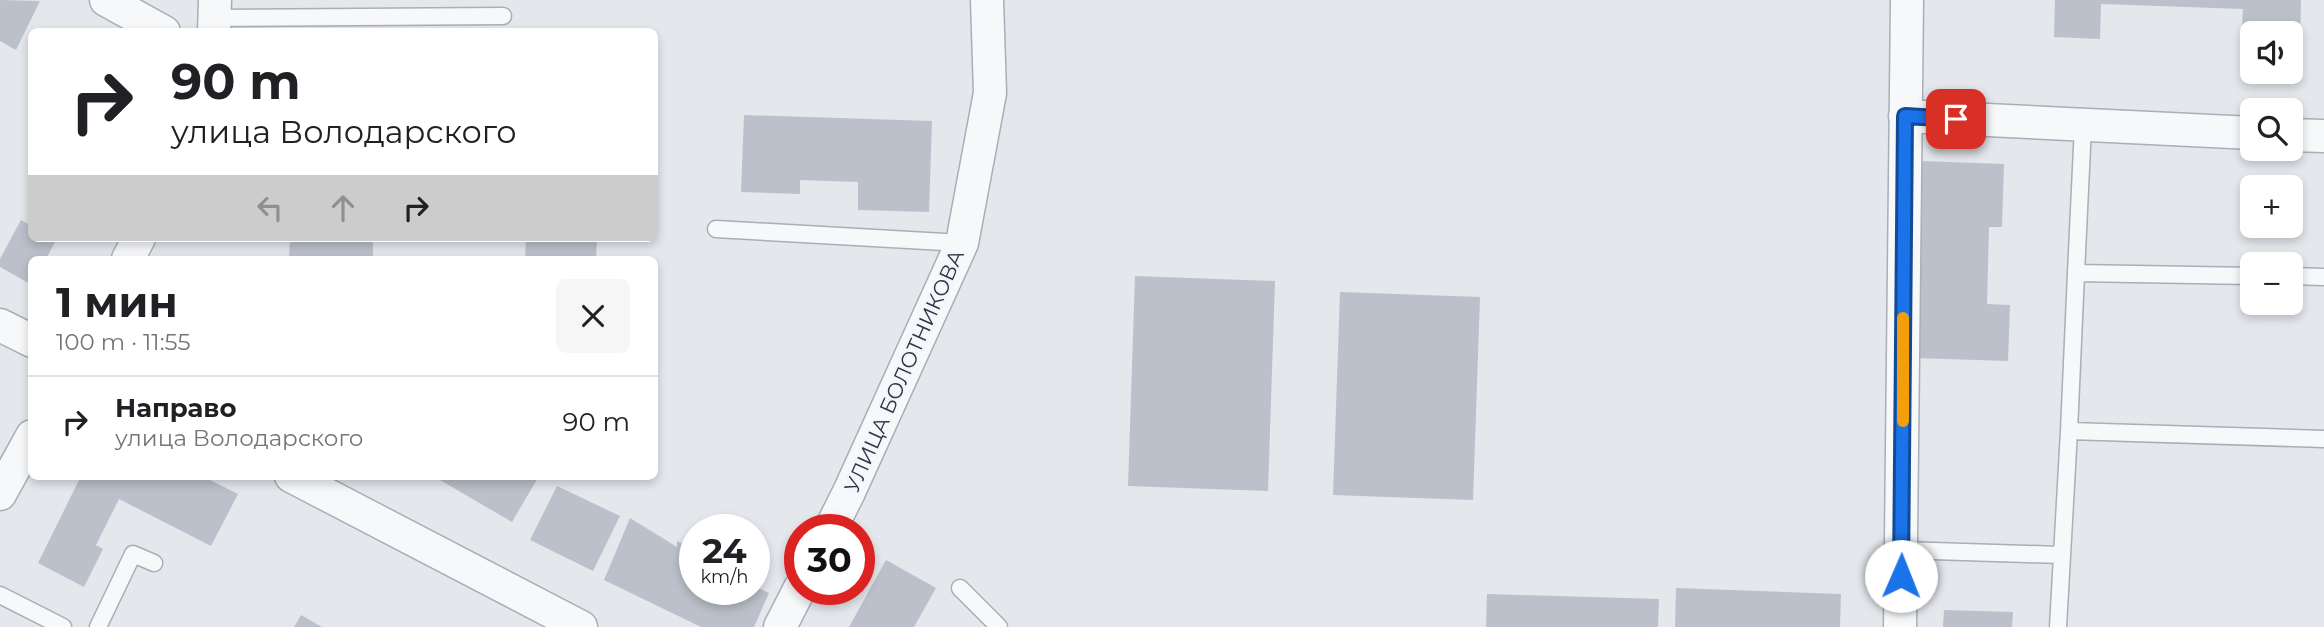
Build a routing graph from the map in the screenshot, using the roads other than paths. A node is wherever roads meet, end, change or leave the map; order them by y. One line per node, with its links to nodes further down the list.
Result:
1 (106, 0): 6 (street)
2 (987, 0): 13 (street, УЛИЦА БОЛОТНИКОВА)
3 (1907, 0): 7 (street)
4 (214, 16): 5 (lane)
5 (503, 16)
6 (157, 28)
7 (1905, 116): 8 (street); 26 (street)
8 (2083, 126): 9 (street); 14 (lane)
9 (2240, 133)
10 (2303, 135): 11 (street)
11 (2324, 136)
12 (716, 229): 13 (lane)
13 (962, 243): 25 (street, УЛИЦА БОЛОТНИКОВА)
14 (2076, 273): 15 (lane); 20 (lane)
15 (2240, 276)
16 (2303, 276): 17 (lane)
17 (2324, 277)
18 (0, 325): 19 (street)
19 (28, 339)
20 (2069, 431): 21 (lane); 27 (lane)
21 (2324, 439)
22 (28, 443): 24 (street)
23 (299, 480): 34 (street)
24 (0, 494)
25 (838, 514)
26 (1902, 550): 27 (lane); 37 (street)
27 (2060, 555): 38 (lane)
28 (154, 563): 33 (lane)
29 (960, 588): 36 (lane)
30 (0, 596): 32 (lane)
31 (791, 605): 35 (street)
32 (63, 627)
33 (98, 627)
34 (581, 627)
35 (779, 627)
36 (999, 627)
37 (1900, 627)
38 (2058, 627)

